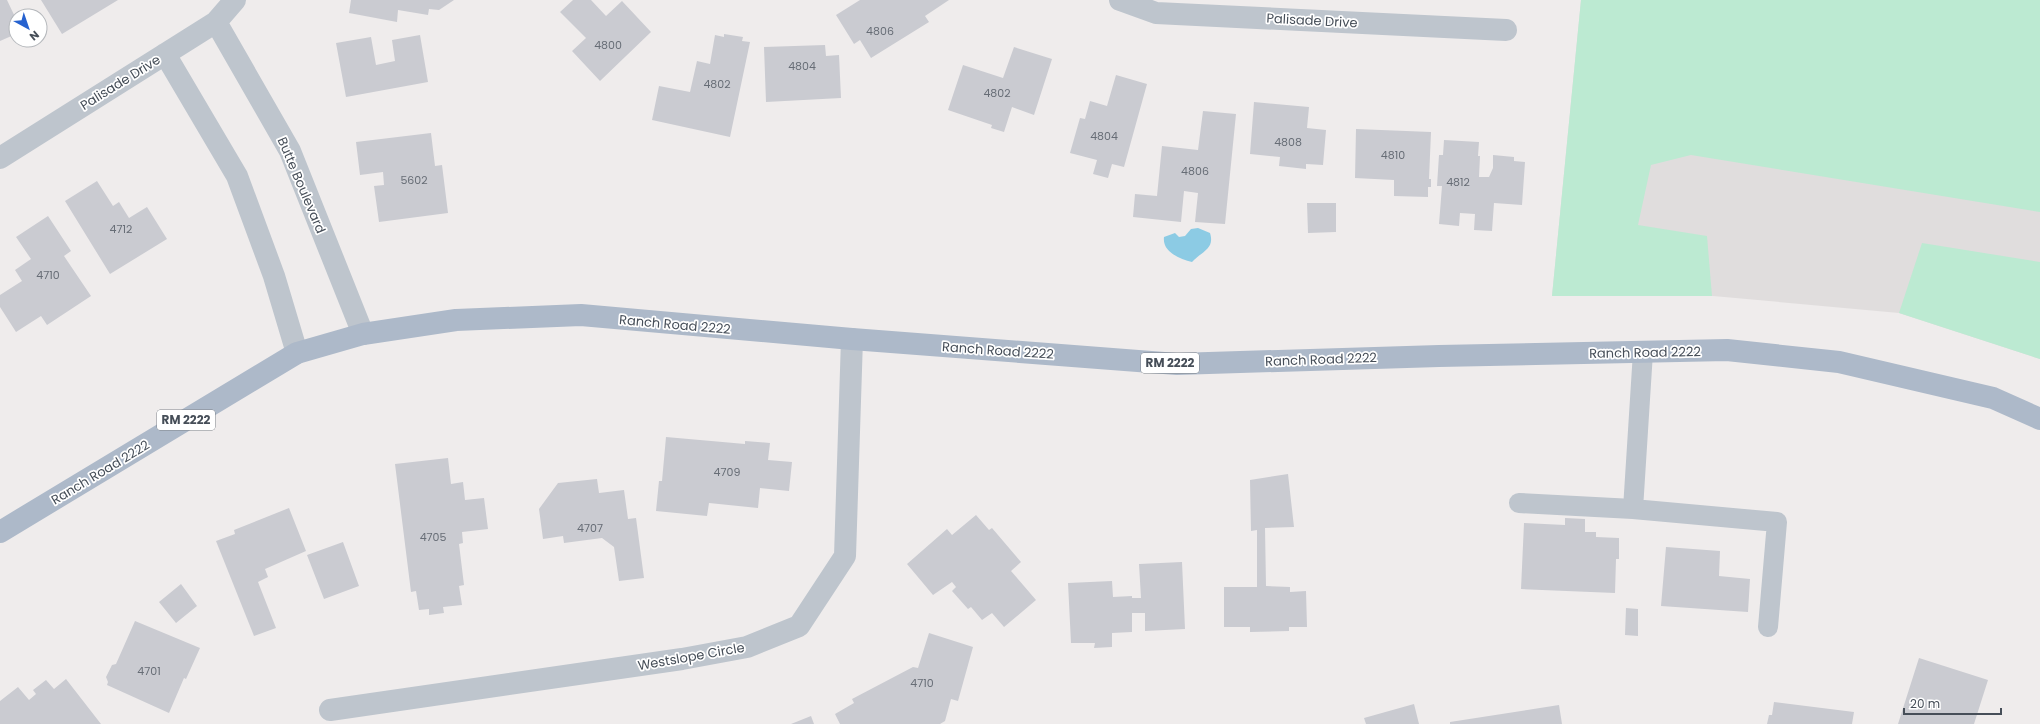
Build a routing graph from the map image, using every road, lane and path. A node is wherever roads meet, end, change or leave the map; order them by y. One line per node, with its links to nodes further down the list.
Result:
1 (235, 0): 3 (street, Palisade Drive)
2 (1120, 0): 4 (street, Palisade Drive)
3 (216, 22): 5 (street, Palisade Drive); 7 (street, Butte Boulevard)
4 (1506, 30)
5 (165, 54): 6 (street, Palisade Drive); 10 (street)
6 (0, 158)
7 (363, 334): 8 (main road, Ranch Road 2222 / RM 2222); 10 (main road, Ranch Road 2222 / RM 2222)
8 (852, 339): 9 (main road, Ranch Road 2222 / RM 2222); 16 (street, Westslope Circle)
9 (1643, 352): 11 (main road, Ranch Road 2222 / RM 2222); 13 (lane)
10 (297, 353): 14 (main road, Ranch Road 2222 / RM 2222)
11 (2040, 419)
12 (1519, 503): 13 (lane)
13 (1633, 509): 15 (lane)
14 (0, 532)
15 (1768, 627)
16 (330, 710)

